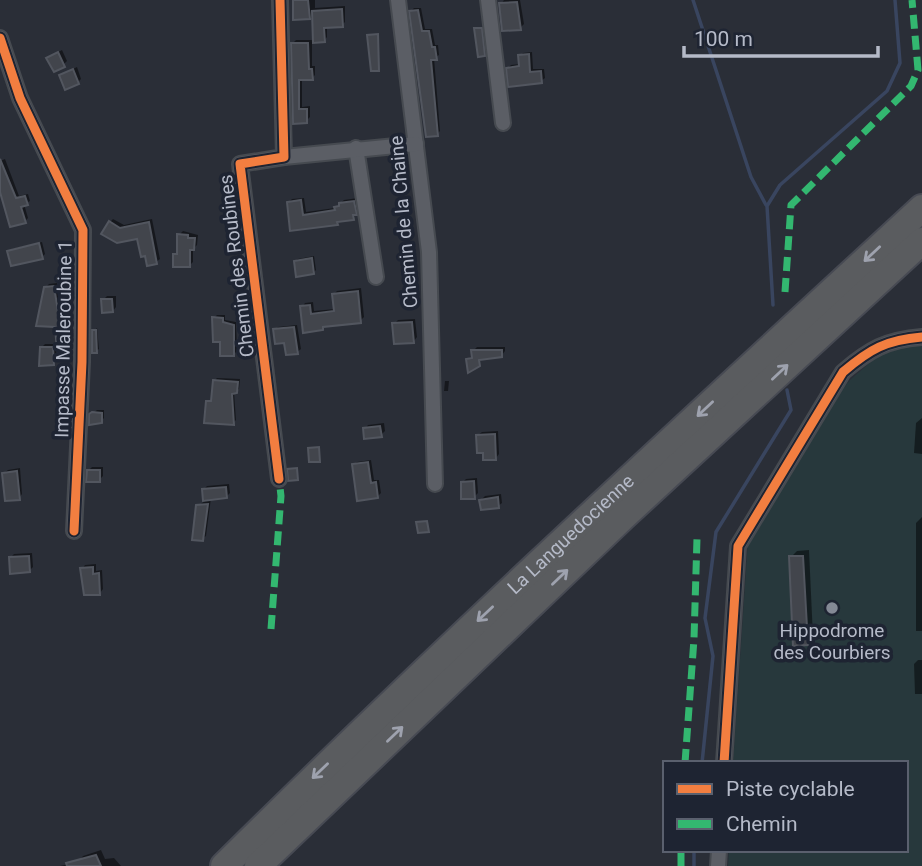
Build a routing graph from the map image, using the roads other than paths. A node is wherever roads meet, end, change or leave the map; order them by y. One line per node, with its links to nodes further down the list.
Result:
1 (280, 0): 8 (street)
2 (398, 0): 6 (street, Chemin de la Chaine)
3 (488, 0): 5 (street)
4 (0, 38): 15 (street, Impasse Maleroubine 1)
5 (503, 123)
6 (416, 144): 7 (street); 14 (street, Chemin de la Chaine)
7 (356, 149): 8 (street); 11 (street)
8 (284, 157): 13 (street, Chemin des Roubines)
9 (922, 208): 17 (highway, La Languedocienne, one-way to 17)
10 (922, 241): 18 (highway, La Languedocienne, one-way to 10)
11 (376, 277)
12 (922, 337): 16 (street)
13 (279, 479)
14 (435, 484)
15 (74, 531)
16 (724, 761)
17 (225, 866)
18 (258, 866)

